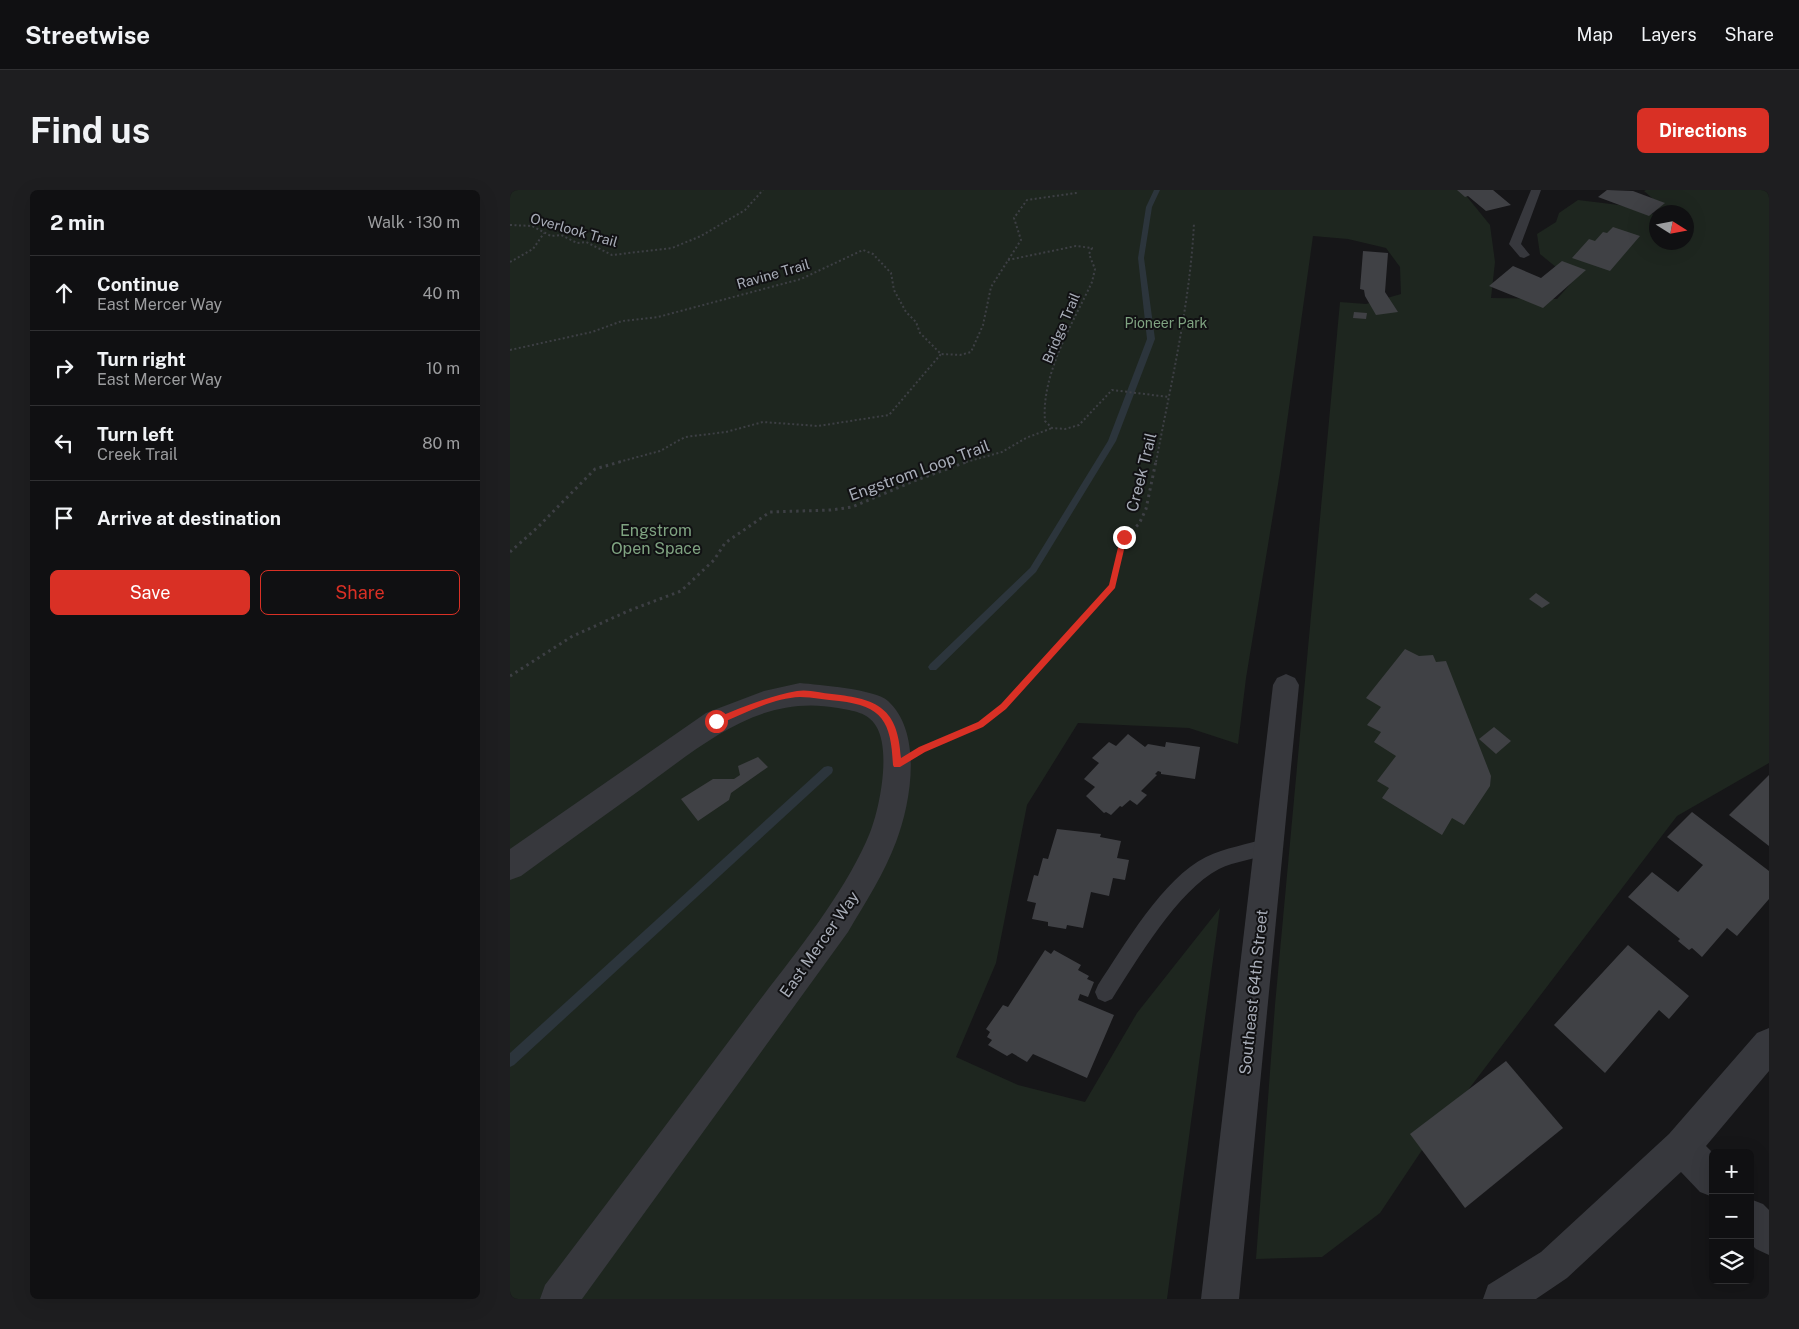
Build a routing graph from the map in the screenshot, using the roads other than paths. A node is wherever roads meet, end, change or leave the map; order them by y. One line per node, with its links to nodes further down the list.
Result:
1 (1536, 190): 2 (lane)
2 (1524, 255)
3 (1286, 685): 4 (street, Southeast 64th Street)
4 (1268, 846): 6 (lane); 13 (street, Southeast 64th Street)
5 (510, 866): 12 (street, East Mercer Way)
6 (1105, 992)
7 (1769, 1045): 8 (street)
8 (1682, 1147): 9 (street); 14 (street)
9 (1709, 1175)
10 (1754, 1221): 11 (street)
11 (1769, 1236)
12 (559, 1299)
13 (1221, 1299)
14 (1502, 1299)

